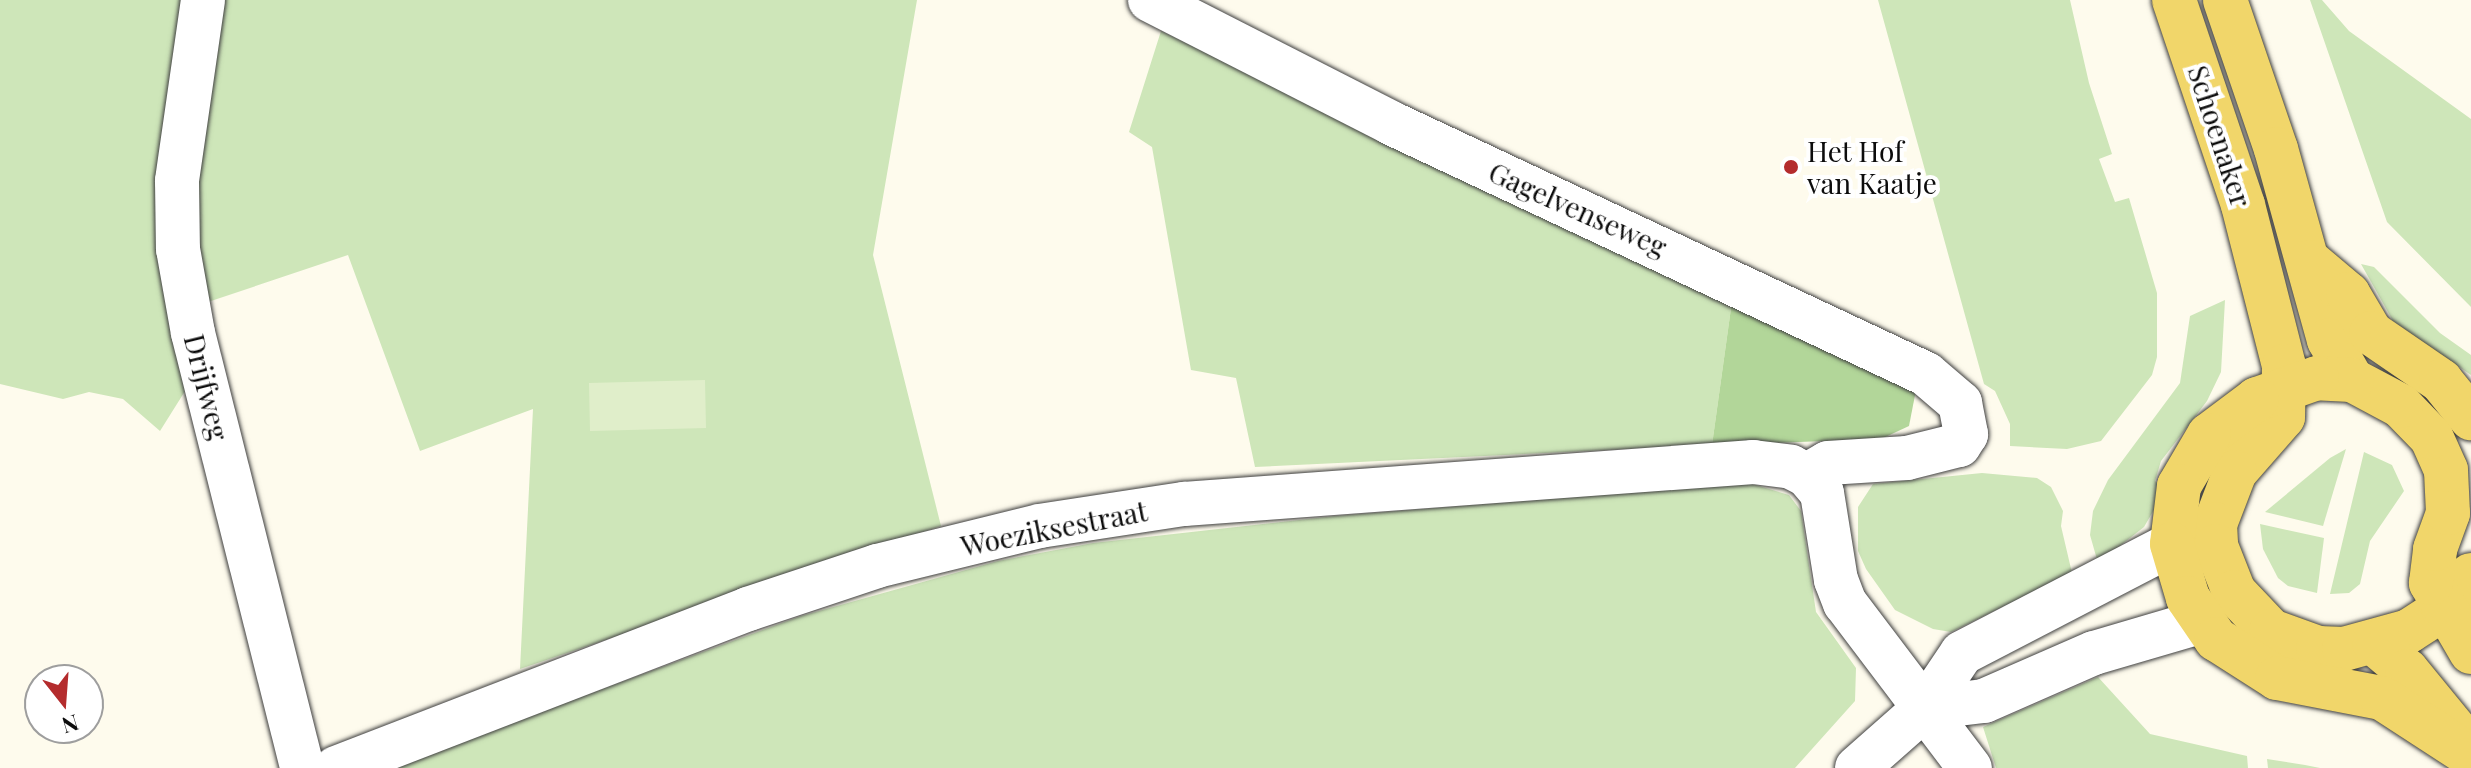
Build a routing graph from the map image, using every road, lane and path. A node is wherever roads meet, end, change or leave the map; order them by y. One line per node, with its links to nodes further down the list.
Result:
1 (203, 0): 19 (street, Drijfweg)
2 (1150, 0): 10 (street, Gagelvenseweg)
3 (2174, 0): 7 (main road, Schoenaker)
4 (2225, 0): 5 (main road, Schoenaker)
5 (2309, 261): 6 (main road, Schoenaker); 8 (main road)
6 (2352, 380): 7 (main road); 9 (main road)
7 (2271, 393): 11 (main road); 13 (main road)
8 (2471, 418)
9 (2451, 434): 12 (main road)
10 (1807, 475): 17 (street); 20 (street, Woeziksestraat)
11 (2172, 544): 14 (main road); 17 (street)
12 (2463, 590): 15 (main road); 16 (main road)
13 (2246, 609): 14 (main road); 15 (main road)
14 (2203, 621): 17 (street); 18 (main road)
15 (2374, 643): 18 (main road)
16 (2471, 652)
17 (1925, 708): 21 (street); 22 (street)
18 (2471, 754)
19 (302, 768)
20 (336, 768)
21 (1857, 768)
22 (1970, 768)

